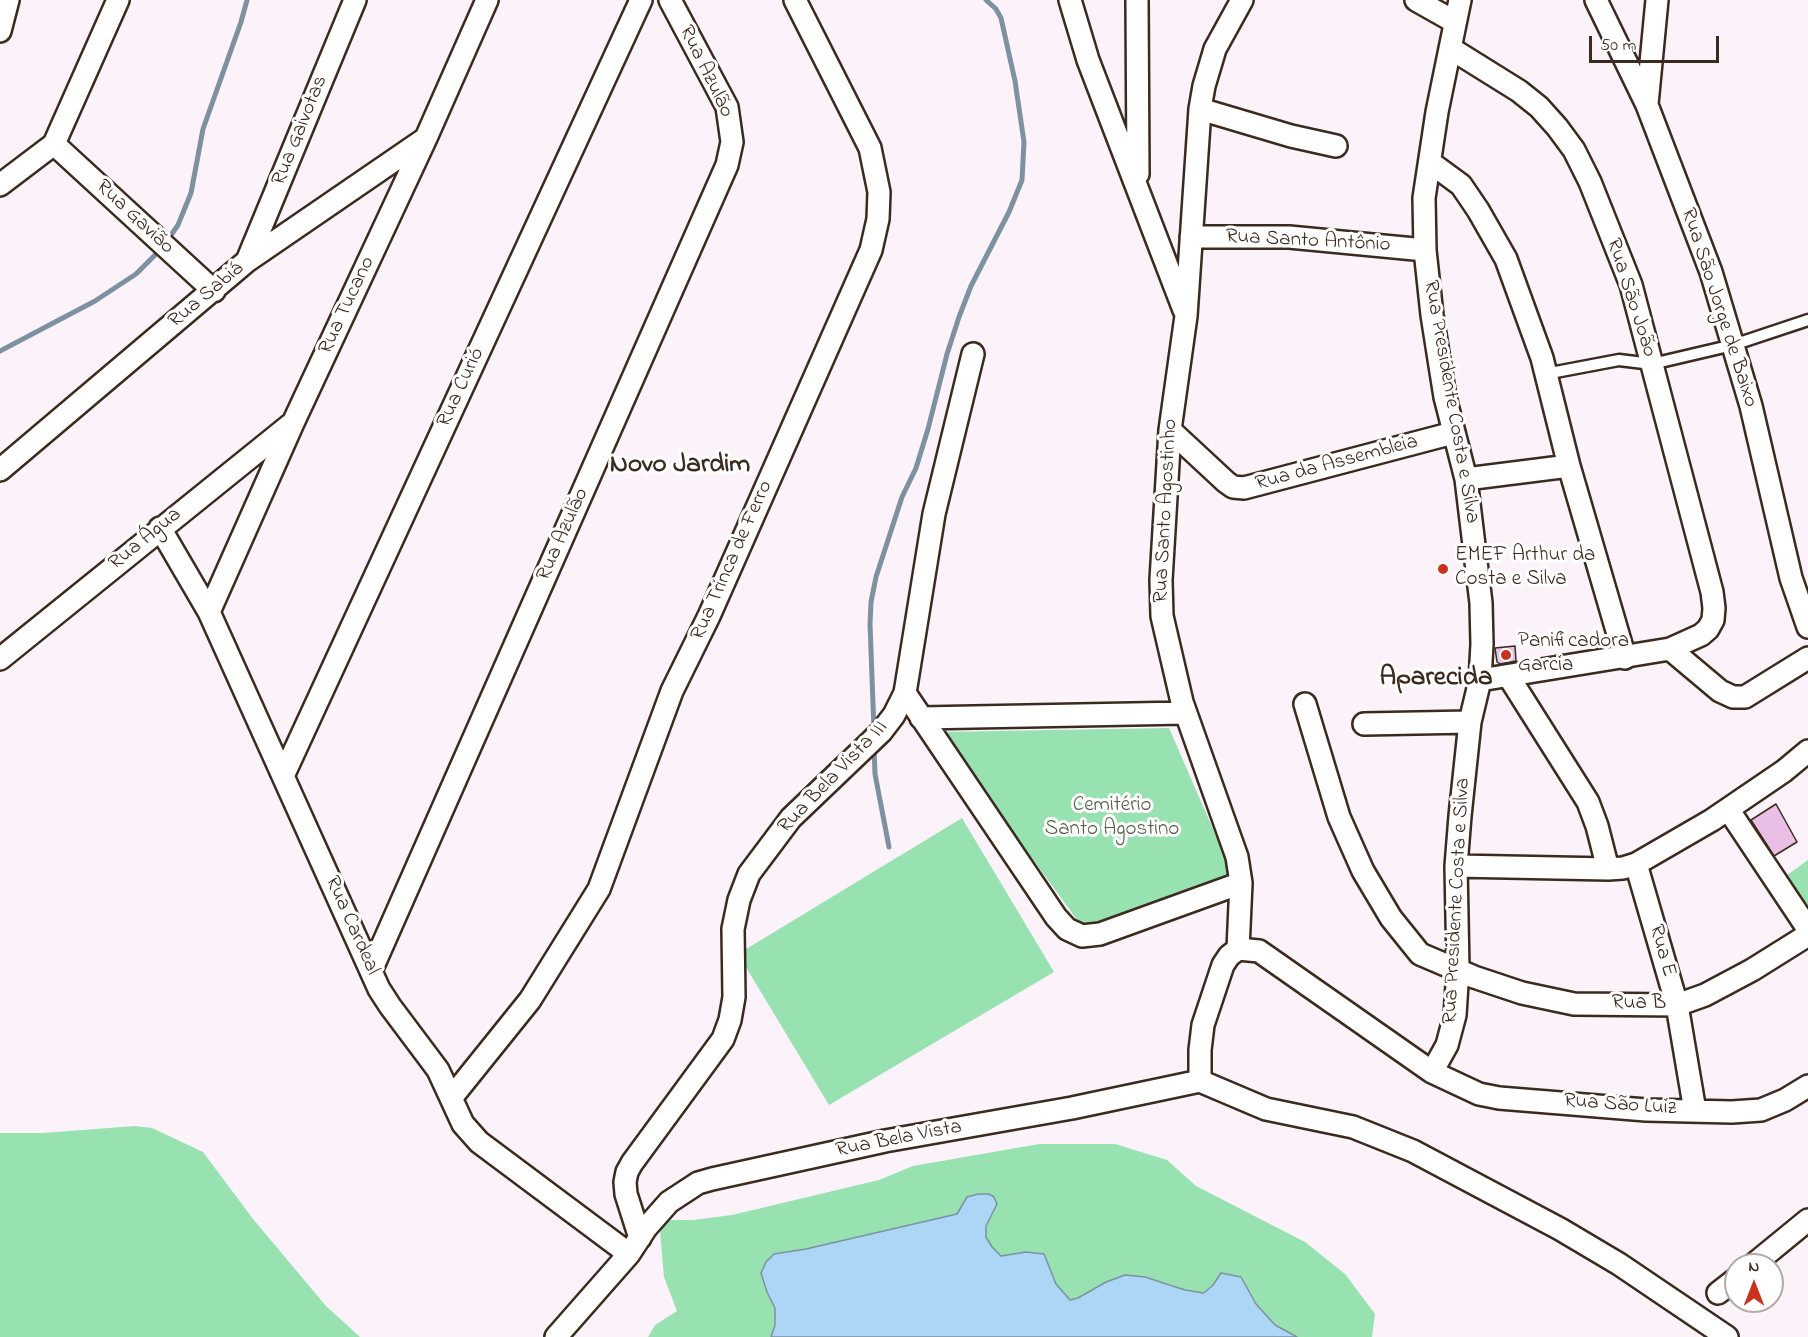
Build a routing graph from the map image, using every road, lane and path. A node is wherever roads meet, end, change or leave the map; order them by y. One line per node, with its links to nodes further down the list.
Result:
1 (8, 0): 16 (street)
2 (118, 0): 21 (street)
3 (355, 0): 28 (street, Rua Gaivotas)
4 (487, 0): 20 (street, Rua Tucano)
5 (641, 0): 58 (street, Rua Curió)
6 (670, 0): 68 (street, Rua Azulão)
7 (795, 0): 73 (street, Rua Trinca de Ferro)
8 (1070, 0): 25 (street)
9 (1137, 0): 25 (street)
10 (1242, 0): 19 (street, Rua Santo Agostinho)
11 (1416, 0): 15 (street)
12 (1460, 0): 15 (street, Rua Presidente Costa e Silva)
13 (1596, 0): 18 (street, Rua São Jorge de Baixo)
14 (1656, 0): 18 (street)
15 (1455, 22): 17 (street, Rua Presidente Costa e Silva)
16 (0, 31)
17 (1450, 48): 23 (street, Rua Presidente Costa e Silva); 34 (street, Rua São João)
18 (1647, 105): 32 (street, Rua São Jorge de Baixo)
19 (1200, 109): 22 (street); 26 (street, Rua Santo Agostinho)
20 (426, 138): 28 (street, Rua Sabiá); 36 (street, Rua Tucano)
21 (54, 144): 24 (street); 29 (street, Rua Gavião)
22 (1336, 146)
23 (1431, 163): 27 (street, Rua Presidente Costa e Silva); 35 (street)
24 (0, 185)
25 (1138, 186): 30 (street)
26 (1191, 237): 27 (street, Rua Santo Antônio); 30 (street, Rua Santo Agostinho)
27 (1425, 250): 38 (street, Rua Presidente Costa e Silva)
28 (247, 261): 29 (street, Rua Sabiá)
29 (214, 291): 40 (street, Rua Sabiá)
30 (1186, 316): 37 (street, Rua Santo Agostinho)
31 (1808, 320): 32 (lane)
32 (1733, 345): 34 (lane); 44 (street, Rua São Jorge de Baixo)
33 (973, 354): 51 (street, Rua Bela Vista III)
34 (1652, 364): 35 (lane); 45 (street, Rua São João)
35 (1545, 374): 39 (street)
36 (293, 423): 42 (street, Rua Água); 43 (street, Rua Tucano)
37 (1170, 430): 38 (street, Rua da Assembleia); 53 (street, Rua Santo Agostinho)
38 (1453, 433): 41 (street, Rua Presidente Costa e Silva)
39 (1569, 466): 41 (street); 46 (street)
40 (0, 470)
41 (1466, 479): 50 (street, Rua Presidente Costa e Silva)
42 (160, 528): 43 (street, Rua Cardeal); 48 (street, Rua Água)
43 (209, 612): 58 (street, Rua Cardeal)
44 (1806, 614)
45 (1670, 649): 46 (street); 47 (street)
46 (1625, 658): 49 (street)
47 (1808, 658)
48 (0, 659)
49 (1509, 677): 50 (street); 62 (street)
50 (1480, 680): 55 (street, Rua Presidente Costa e Silva)
51 (905, 693): 54 (street); 76 (street, Rua Bela Vista III)
52 (1305, 704): 67 (street, Rua B)
53 (1185, 713): 54 (street); 63 (street, Rua Santo Agostinho)
54 (921, 718): 63 (street)
55 (1470, 722): 56 (street); 61 (street, Rua Presidente Costa e Silva)
56 (1364, 724)
57 (1808, 751): 59 (street)
58 (283, 776): 68 (street, Rua Cardeal)
59 (1728, 808): 60 (street); 64 (street)
60 (1636, 864): 62 (street); 69 (street, Rua E)
61 (1456, 866): 62 (street); 67 (street, Rua Presidente Costa e Silva)
62 (1608, 869)
63 (1241, 883): 66 (street, Rua Santo Agostinho)
64 (1808, 929)
65 (1808, 935): 69 (street, Rua B)
66 (1238, 949): 70 (street); 71 (street)
67 (1458, 969): 69 (street, Rua B); 70 (street, Rua Presidente Costa e Silva)
68 (371, 971): 73 (street, Rua Cardeal)
69 (1677, 1005): 74 (street, Rua E)
70 (1432, 1072): 74 (street, Rua São Luiz)
71 (1200, 1081): 76 (street, Rua Bela Vista); 81 (street)
72 (1808, 1086): 74 (street, Rua São Luiz)
73 (452, 1097): 76 (street, Rua Cardeal)
74 (1695, 1111)
75 (1808, 1220): 77 (street)
76 (634, 1246): 80 (street, Rua Bela Vista)
77 (1768, 1253)
78 (1724, 1288): 79 (street)
79 (1718, 1293)
80 (556, 1337)
81 (1727, 1337)

